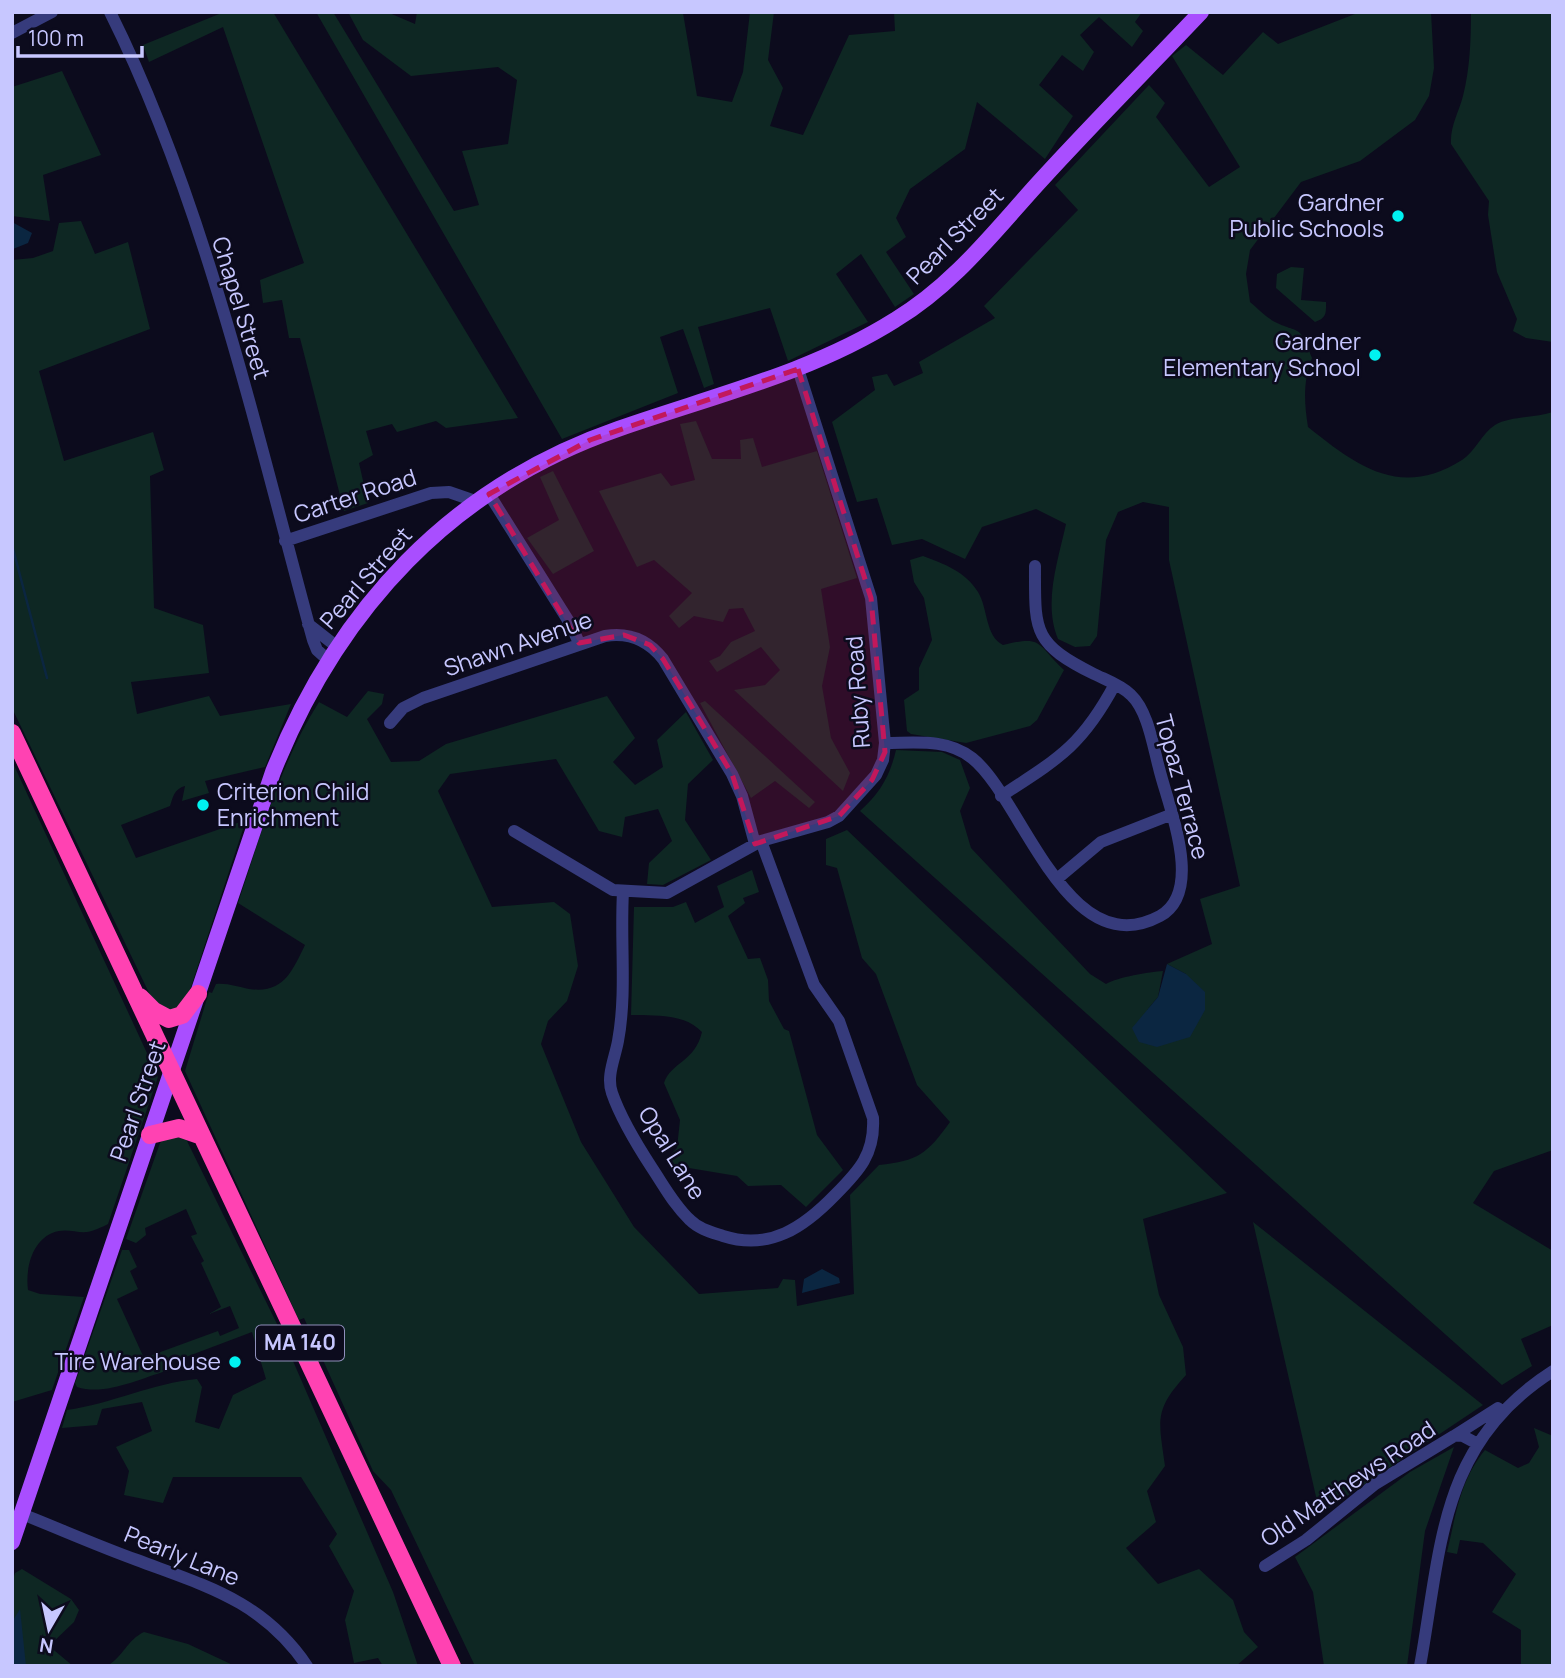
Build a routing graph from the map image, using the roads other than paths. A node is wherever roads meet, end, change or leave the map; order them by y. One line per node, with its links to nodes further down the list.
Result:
1 (52, 12): 4 (street)
2 (110, 12): 7 (street, Chapel Street)
3 (1201, 12): 5 (main road, Pearl Street)
4 (12, 33)
5 (798, 369): 6 (main road, Pearl Street); 14 (street, Ruby Road)
6 (483, 498): 7 (street, Carter Road); 9 (street); 10 (main road, Pearl Street)
7 (285, 541): 10 (street, Chapel Street)
8 (1035, 566): 11 (street, Topaz Terrace)
9 (579, 643): 12 (street, Shawn Avenue); 18 (street, Shawn Avenue)
10 (332, 653): 22 (main road, Pearl Street)
11 (1115, 684): 15 (street); 16 (street, Topaz Terrace)
12 (390, 723)
13 (12, 733): 21 (highway, MA 140)
14 (886, 743): 15 (street, Topaz Terrace); 18 (street, Ruby Road)
15 (1001, 796): 19 (street, Topaz Terrace)
16 (1170, 815): 19 (street); 19 (street, Topaz Terrace)
17 (514, 831): 20 (street, Ruby Road)
18 (758, 843): 20 (street, Ruby Road); 20 (street, Opal Lane)
19 (1057, 879)
20 (623, 892)
21 (133, 990): 22 (highway); 23 (highway, MA 140)
22 (198, 994): 23 (main road, Pearl Street)
23 (172, 1073): 24 (main road, Pearl Street); 25 (highway, MA 140)
24 (150, 1135): 25 (highway); 30 (main road, Pearl Street)
25 (202, 1136): 34 (highway, MA 140)
26 (1553, 1371): 27 (street)
27 (1514, 1399): 28 (street, Old Matthews Road); 29 (street)
28 (1454, 1436): 29 (street, Old Matthews Road); 32 (street, Old Matthews Road)
29 (1476, 1444): 35 (street)
30 (22, 1514): 31 (main road, Pearl Street); 33 (street, Pearly Lane)
31 (12, 1542)
32 (1265, 1566)
33 (307, 1666)
34 (452, 1666)
35 (1420, 1666)

